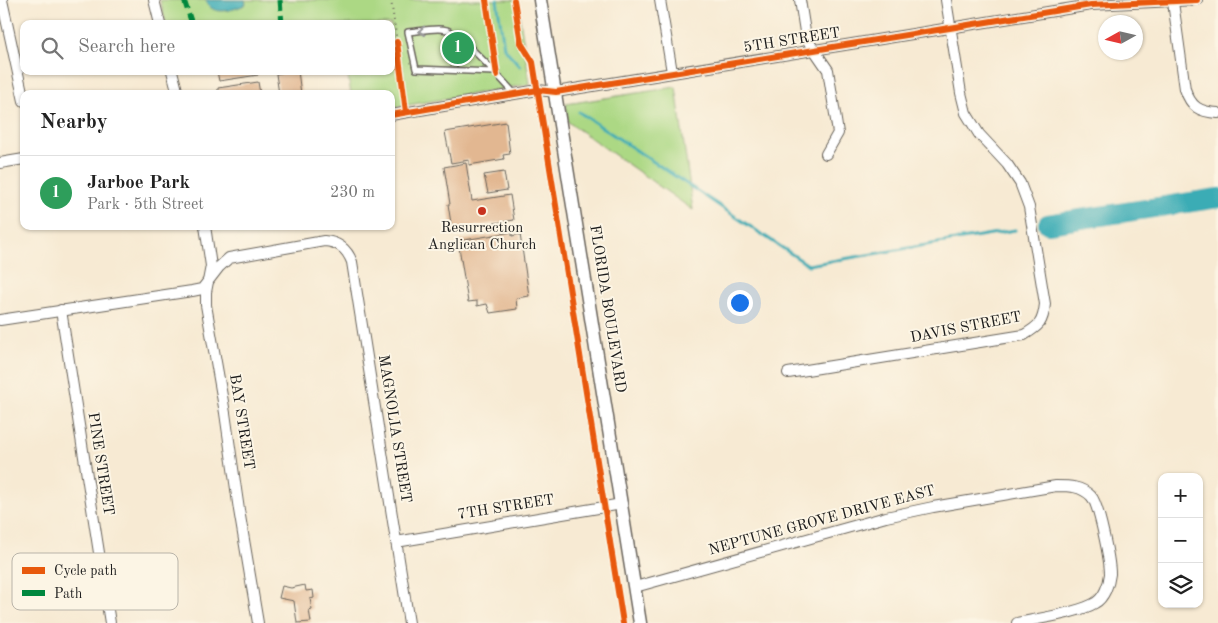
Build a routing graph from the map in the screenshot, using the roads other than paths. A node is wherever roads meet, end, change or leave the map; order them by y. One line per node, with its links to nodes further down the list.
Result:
1 (2, 0): 16 (street)
2 (154, 0): 10 (street)
3 (540, 0): 18 (street, FLORIDA BOULEVARD)
4 (660, 0): 14 (street)
5 (800, 0): 12 (street)
6 (946, 0): 11 (street, DAVIS STREET)
7 (1197, 0): 9 (street, 5TH STREET)
8 (1090, 2): 9 (street, 5TH STREET); 11 (street, 5TH STREET)
9 (1173, 2): 20 (street)
10 (159, 20)
11 (951, 29): 12 (street, 5TH STREET); 29 (street, DAVIS STREET)
12 (815, 50): 14 (street, 5TH STREET); 22 (street)
13 (494, 72): 13 (lane, one-way to 13); 19 (lane)
14 (672, 72): 18 (street, 5TH STREET)
15 (173, 75): 17 (street)
16 (22, 90)
17 (177, 90)
18 (556, 92): 19 (street, 5TH STREET); 30 (street, FLORIDA BOULEVARD)
19 (516, 94): 21 (street, 5TH STREET)
20 (1218, 113)
21 (395, 114)
22 (826, 154)
23 (20, 160): 24 (street)
24 (0, 163)
25 (206, 230): 26 (street, BAY STREET)
26 (209, 280): 27 (street); 31 (street, MAGNOLIA STREET); 36 (street, BAY STREET)
27 (61, 310): 28 (street); 32 (street, PINE STREET)
28 (0, 320)
29 (788, 373)
30 (622, 504): 31 (street, 7TH STREET); 33 (street, FLORIDA BOULEVARD)
31 (396, 542): 37 (street, MAGNOLIA STREET)
32 (99, 553)
33 (635, 587): 38 (street, FLORIDA BOULEVARD); 39 (street, NEPTUNE GROVE DRIVE EAST)
34 (108, 610): 35 (street, PINE STREET)
35 (110, 623)
36 (258, 623)
37 (409, 623)
38 (640, 623)
39 (1017, 623)

